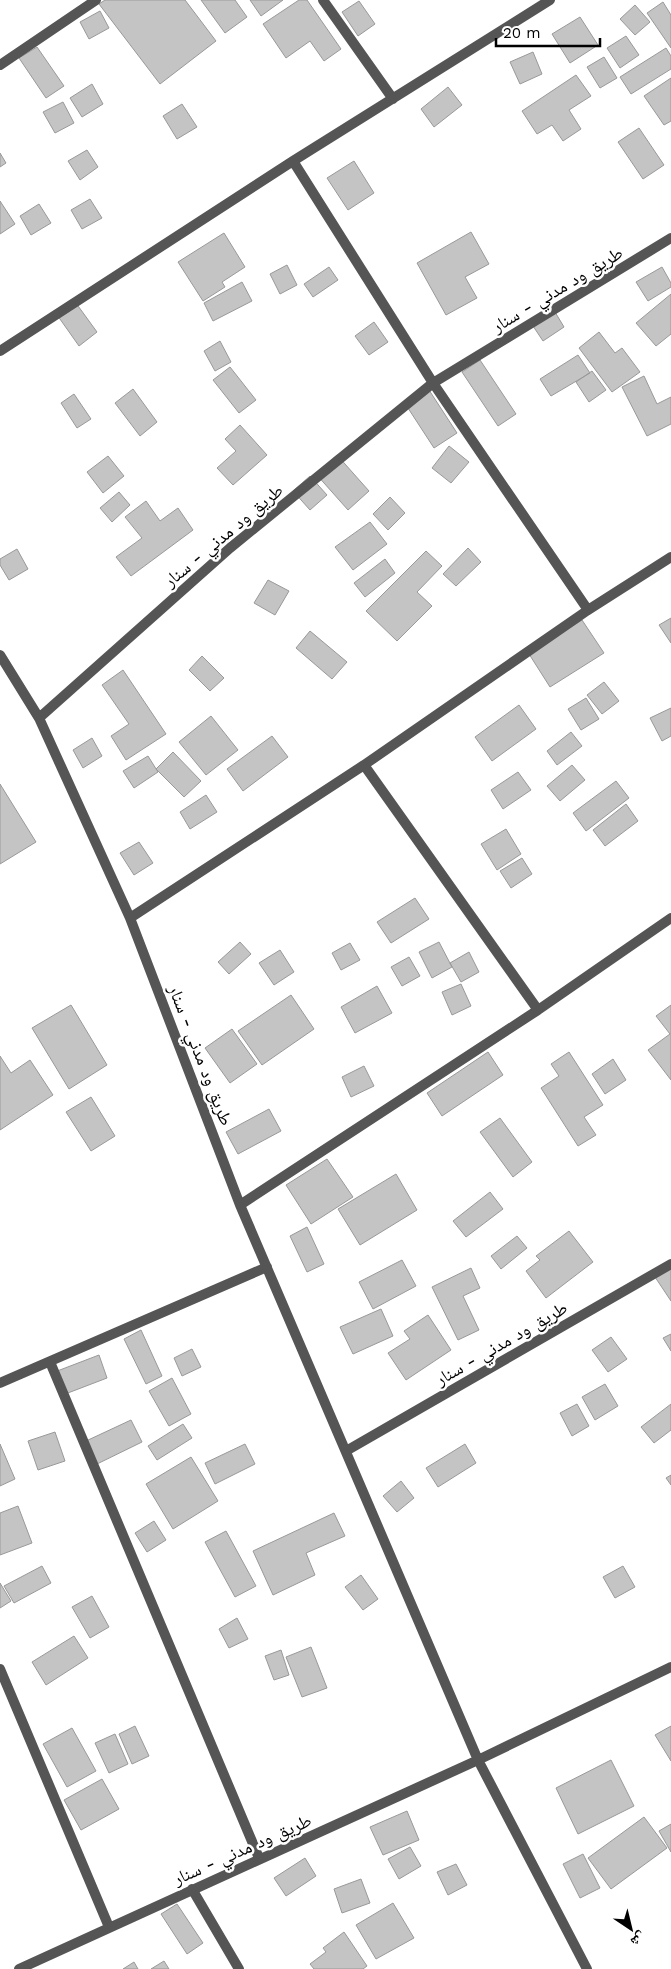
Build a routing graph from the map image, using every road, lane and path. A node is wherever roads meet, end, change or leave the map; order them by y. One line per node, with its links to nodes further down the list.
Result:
1 (96, 0): 4 (street)
2 (323, 0): 5 (street)
3 (550, 0): 5 (street)
4 (0, 65)
5 (392, 99): 6 (street)
6 (293, 162): 8 (street); 9 (street)
7 (671, 238): 9 (street, طريق ود مدني - سنار)
8 (0, 351)
9 (433, 383): 11 (street); 13 (street, طريق ود مدني - سنار)
10 (671, 557): 11 (street)
11 (588, 610): 14 (street)
12 (0, 655): 13 (street, طريق ود مدني - سنار)
13 (40, 718): 15 (street, طريق ود مدني - سنار)
14 (364, 765): 15 (street); 17 (street)
15 (130, 918): 18 (street, طريق ود مدني - سنار)
16 (671, 918): 17 (street)
17 (538, 1010): 18 (street)
18 (240, 1205): 20 (street, طريق ود مدني - سنار)
19 (671, 1264): 23 (street, طريق ود مدني - سنار)
20 (267, 1267): 21 (street); 23 (street, طريق ود مدني - سنار)
21 (50, 1362): 22 (street); 27 (street)
22 (0, 1383)
23 (346, 1451): 26 (street, طريق ود مدني - سنار)
24 (671, 1667): 26 (street, طريق ود مدني - سنار)
25 (0, 1668): 29 (street)
26 (478, 1760): 27 (street, طريق ود مدني - سنار); 32 (street, طريق ود مدني - سنار)
27 (259, 1858): 28 (street, طريق ود مدني - سنار)
28 (192, 1889): 29 (street, طريق ود مدني - سنار); 31 (street)
29 (109, 1927): 30 (street, طريق ود مدني - سنار)
30 (19, 1969)
31 (239, 1969)
32 (587, 1969)

